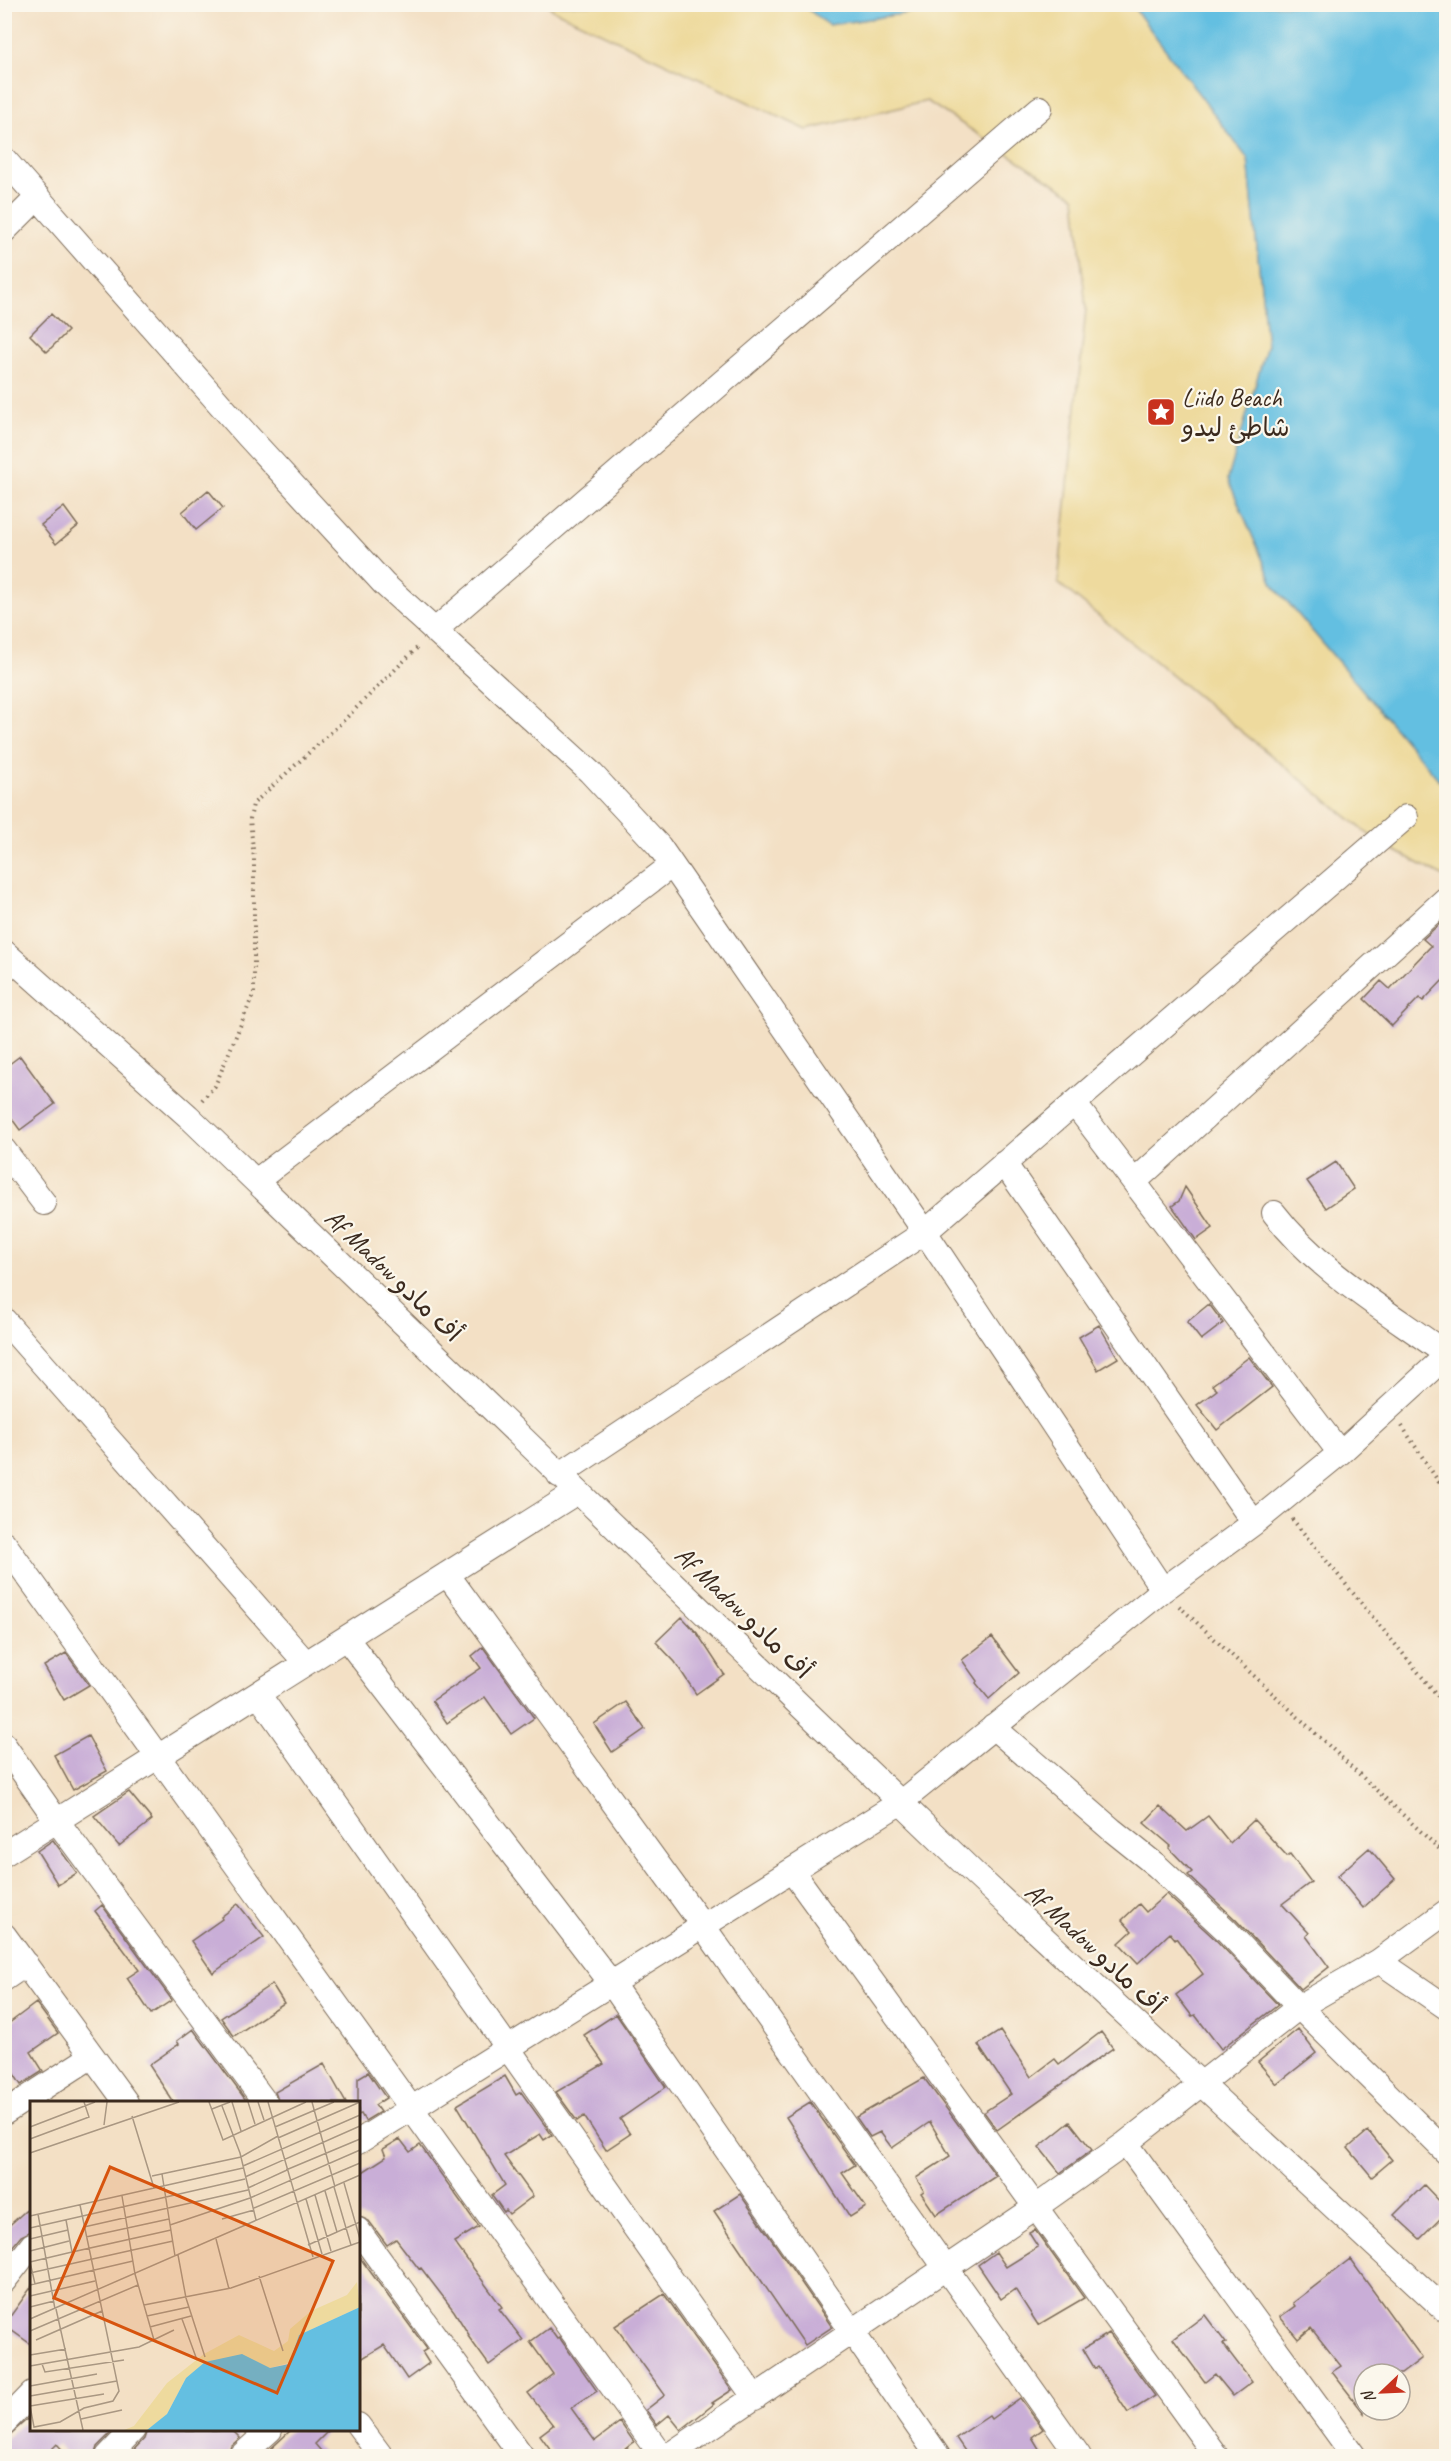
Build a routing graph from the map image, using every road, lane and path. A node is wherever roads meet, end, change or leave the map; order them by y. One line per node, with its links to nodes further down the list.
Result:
1 (1040, 108): 5 (street)
2 (4, 159): 3 (street)
3 (38, 197): 4 (street); 5 (street)
4 (4, 231)
5 (434, 631): 7 (street); 11 (path)
6 (1406, 817): 10 (street)
7 (672, 865): 14 (street); 18 (street)
8 (1446, 899): 15 (street)
9 (4, 952): 11 (street, Af Madow أف مادو)
10 (1074, 1103): 13 (street); 15 (street)
11 (188, 1116): 14 (street, Af Madow أف مادو)
12 (4, 1150): 16 (street)
13 (1004, 1163): 18 (street); 27 (street)
14 (256, 1181): 23 (street, Af Madow أف مادو)
15 (1134, 1182): 22 (street)
16 (44, 1203)
17 (1274, 1213): 20 (street)
18 (925, 1232): 23 (street); 30 (street)
19 (4, 1320): 32 (street)
20 (1446, 1355): 21 (street)
21 (1390, 1408): 22 (street); 25 (path)
22 (1340, 1453): 26 (street)
23 (559, 1475): 24 (street, Af Madow أف مادو)
24 (577, 1492): 29 (street); 38 (street, Af Madow أف مادو)
25 (1446, 1493)
26 (1278, 1502): 27 (street); 34 (path)
27 (1254, 1523): 30 (street)
28 (4, 1544): 37 (street)
29 (447, 1574): 31 (street); 44 (street)
30 (1163, 1590): 35 (street); 41 (path)
31 (346, 1638): 32 (street); 49 (street)
32 (306, 1663): 33 (street)
33 (258, 1694): 37 (street); 52 (street)
34 (1446, 1706)
35 (993, 1727): 38 (street); 50 (street)
36 (4, 1745): 39 (street)
37 (158, 1757): 39 (street); 57 (street)
38 (901, 1802): 42 (street); 54 (street, Af Madow أف مادو)
39 (57, 1821): 40 (street); 56 (street)
40 (4, 1854)
41 (1446, 1855)
42 (792, 1871): 44 (street); 62 (street)
43 (1446, 1912): 46 (street)
44 (703, 1926): 49 (street); 65 (street)
45 (4, 1935): 47 (street)
46 (1379, 1960): 50 (street); 51 (street)
47 (26, 1964): 48 (street); 53 (street)
48 (4, 1979)
49 (612, 1984): 52 (street); 68 (street)
50 (1299, 2007): 54 (street); 61 (street)
51 (1446, 2007)
52 (508, 2047): 57 (street); 70 (street)
53 (92, 2056): 55 (street); 58 (street)
54 (1200, 2085): 60 (street); 67 (street, Af Madow أف مادو)
55 (125, 2101)
56 (264, 2101)
57 (411, 2108): 59 (street); 79 (street)
58 (4, 2113)
59 (360, 2141)
60 (1126, 2143): 62 (street); 84 (street)
61 (1446, 2152)
62 (1036, 2207): 65 (street); 83 (street)
63 (360, 2233): 78 (street)
64 (30, 2248): 66 (street)
65 (946, 2268): 68 (street); 82 (street)
66 (4, 2281)
67 (1446, 2311)
68 (852, 2332): 70 (street); 81 (street)
69 (30, 2396): 71 (street)
70 (755, 2398): 80 (street)
71 (4, 2423)
72 (360, 2428): 77 (street)
73 (132, 2431): 75 (street)
74 (269, 2431): 76 (street)
75 (108, 2457)
76 (241, 2457)
77 (381, 2457)
78 (522, 2457)
79 (662, 2457)
80 (668, 2457)
81 (938, 2457)
82 (1079, 2457)
83 (1216, 2457)
84 (1354, 2457)

